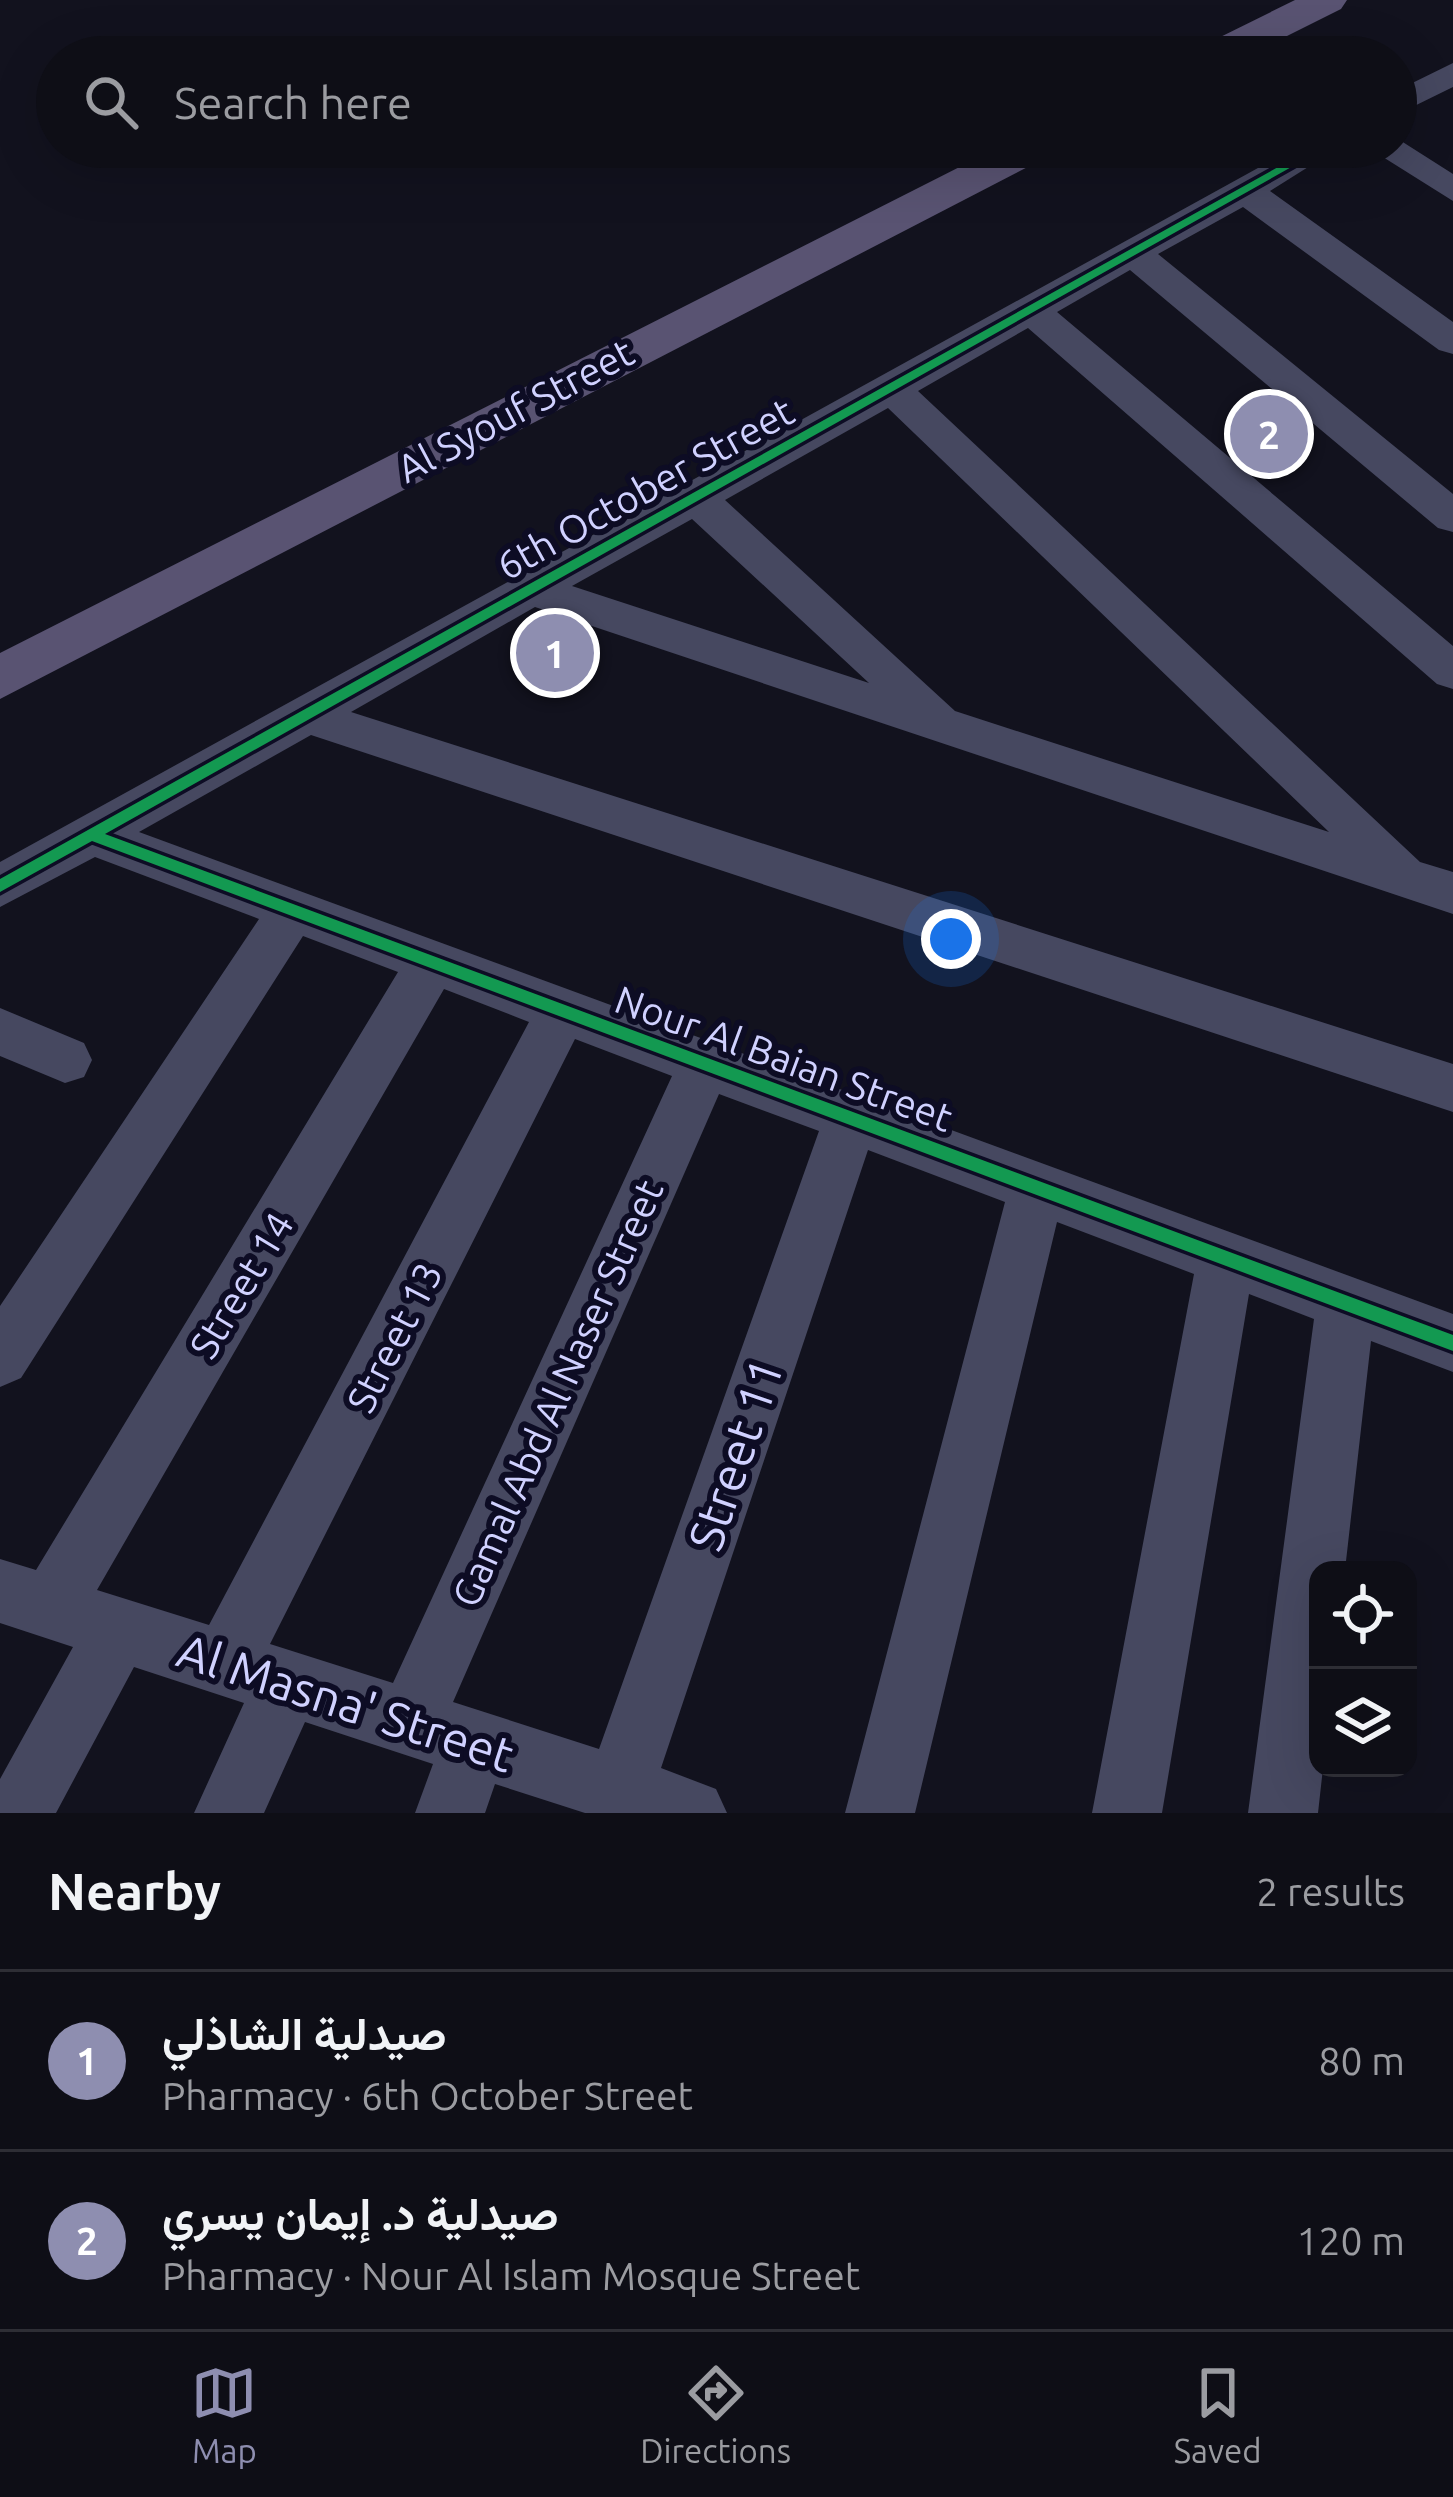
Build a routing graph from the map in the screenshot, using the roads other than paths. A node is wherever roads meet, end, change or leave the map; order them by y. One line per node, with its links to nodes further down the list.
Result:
1 (1313, 2): 2 (main road)
2 (1251, 36)
3 (1417, 167): 6 (street)
4 (992, 168): 16 (main road, Al Syouf Street)
5 (1285, 168): 7 (street, 6th October Street)
6 (1453, 190)
7 (1245, 191): 8 (street, 6th October Street); 10 (street)
8 (1133, 254): 9 (street, 6th October Street); 13 (street)
9 (1031, 310): 11 (street, 6th October Street); 15 (street)
10 (1453, 341)
11 (892, 389): 12 (street, 6th October Street); 20 (street)
12 (695, 497): 14 (street, 6th October Street); 18 (street)
13 (1453, 517)
14 (530, 589): 17 (street, 6th October Street); 18 (street)
15 (1453, 672)
16 (0, 679)
17 (306, 715): 19 (street, 6th October Street); 28 (street)
18 (946, 727): 20 (street)
19 (91, 835): 21 (street, 6th October Street); 22 (street, Nour Al Baian Street)
20 (1432, 885)
21 (0, 886)
22 (292, 911): 23 (street, Nour Al Baian Street); 34 (street)
23 (432, 962): 24 (street, Nour Al Baian Street); 35 (street, Street 14)
24 (562, 1010): 27 (street, Nour Al Baian Street); 37 (street, Street 13)
25 (0, 1030): 26 (street)
26 (65, 1060)
27 (705, 1064): 29 (street, Nour Al Baian Street); 39 (street, Gamal Abd Al Naser Street)
28 (1453, 1088)
29 (851, 1118): 30 (street, Nour Al Baian Street); 41 (street, Street 11)
30 (1037, 1188): 31 (street, Nour Al Baian Street); 45 (street)
31 (1226, 1258): 32 (street, Nour Al Baian Street); 46 (street)
32 (1346, 1303): 33 (street, Nour Al Baian Street); 47 (street)
33 (1453, 1343)
34 (0, 1358)
35 (25, 1599): 36 (street, Al Masna' Street)
36 (119, 1629): 37 (street, Al Masna' Street); 42 (street)
37 (225, 1663): 38 (street, Al Masna' Street)
38 (288, 1683): 39 (street, Al Masna' Street); 43 (street)
39 (410, 1722): 40 (street, Al Masna' Street)
40 (475, 1744): 41 (street, Al Masna' Street); 44 (street)
41 (661, 1805)
42 (19, 1813)
43 (230, 1813)
44 (450, 1813)
45 (880, 1813)
46 (1127, 1813)
47 (1283, 1813)

